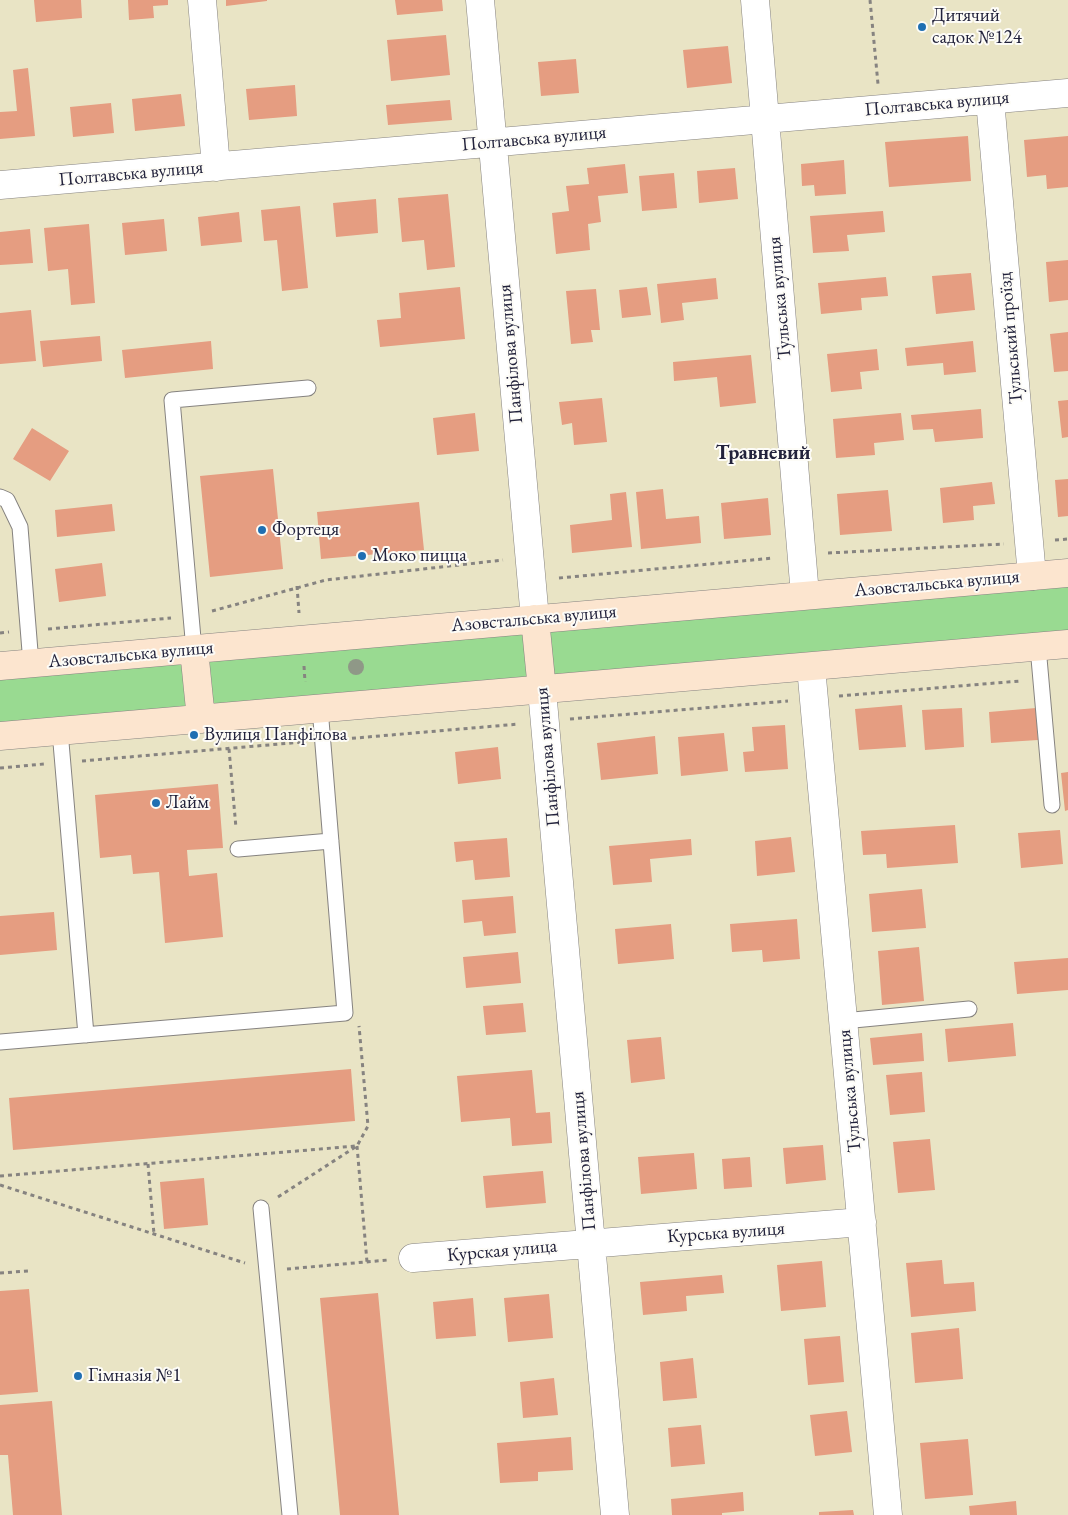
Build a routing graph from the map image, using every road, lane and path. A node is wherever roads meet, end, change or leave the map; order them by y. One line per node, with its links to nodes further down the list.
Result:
1 (202, 0): 10 (street)
2 (480, 0): 9 (street, Панфілова вулиця)
3 (755, 0): 8 (street, Тульська вулиця)
4 (870, 0): 7 (path)
5 (1068, 93): 6 (street, Полтавська вулиця)
6 (990, 100): 7 (street, Полтавська вулиця); 16 (street, Тульський проїзд)
7 (880, 109): 8 (street, Полтавська вулиця)
8 (765, 120): 9 (street, Полтавська вулиця); 17 (street, Тульська вулиця)
9 (492, 143): 10 (street, Полтавська вулиця); 19 (street, Панфілова вулиця)
10 (216, 167): 11 (street, Полтавська вулиця)
11 (0, 186)
12 (308, 388): 18 (lane)
13 (0, 497): 20 (lane)
14 (505, 559): 18 (path)
15 (1068, 573): 16 (street, Азовстальська вулиця)
16 (1032, 576): 17 (street, Азовстальська вулиця)
17 (805, 596): 19 (street, Азовстальська вулиця)
18 (191, 616): 20 (path); 24 (lane)
19 (535, 619): 24 (street, Азовстальська вулиця); 28 (street, Панфілова вулиця)
20 (28, 631): 21 (path); 25 (lane)
21 (0, 633)
22 (1068, 644): 23 (street)
23 (1038, 647): 27 (street); 39 (lane)
24 (194, 650): 25 (street, Азовстальська вулиця); 30 (street)
25 (31, 664): 26 (street, Азовстальська вулиця)
26 (0, 666)
27 (811, 667): 28 (street); 43 (street, Тульська вулиця)
28 (542, 690): 29 (street); 54 (street, Панфілова вулиця)
29 (320, 708): 30 (street); 40 (lane)
30 (200, 719): 32 (street)
31 (521, 724): 34 (path)
32 (60, 731): 33 (street); 37 (lane)
33 (0, 736)
34 (335, 739)
35 (310, 742): 36 (path)
36 (229, 749): 37 (path); 41 (path)
37 (63, 762): 38 (path); 44 (lane)
38 (0, 768)
39 (1052, 805)
40 (331, 841): 41 (lane); 44 (lane)
41 (238, 849)
42 (969, 1009): 43 (lane)
43 (843, 1021): 52 (street, Тульська вулиця)
44 (86, 1034): 45 (lane)
45 (0, 1042)
46 (368, 1126): 47 (path)
47 (357, 1146): 48 (path); 51 (path); 56 (path)
48 (148, 1164): 49 (path); 53 (path)
49 (0, 1176)
50 (0, 1185): 53 (path)
51 (261, 1208): 58 (lane)
52 (862, 1222): 54 (street, Курська вулиця); 62 (street, Тульська вулиця)
53 (154, 1234): 58 (path)
54 (591, 1243): 55 (street, Курская улица); 61 (street, Панфілова вулиця)
55 (412, 1258): 56 (path)
56 (367, 1262): 58 (path)
57 (28, 1271): 59 (path)
58 (267, 1271): 60 (lane)
59 (0, 1273)
60 (290, 1515)
61 (615, 1515)
62 (888, 1515)

